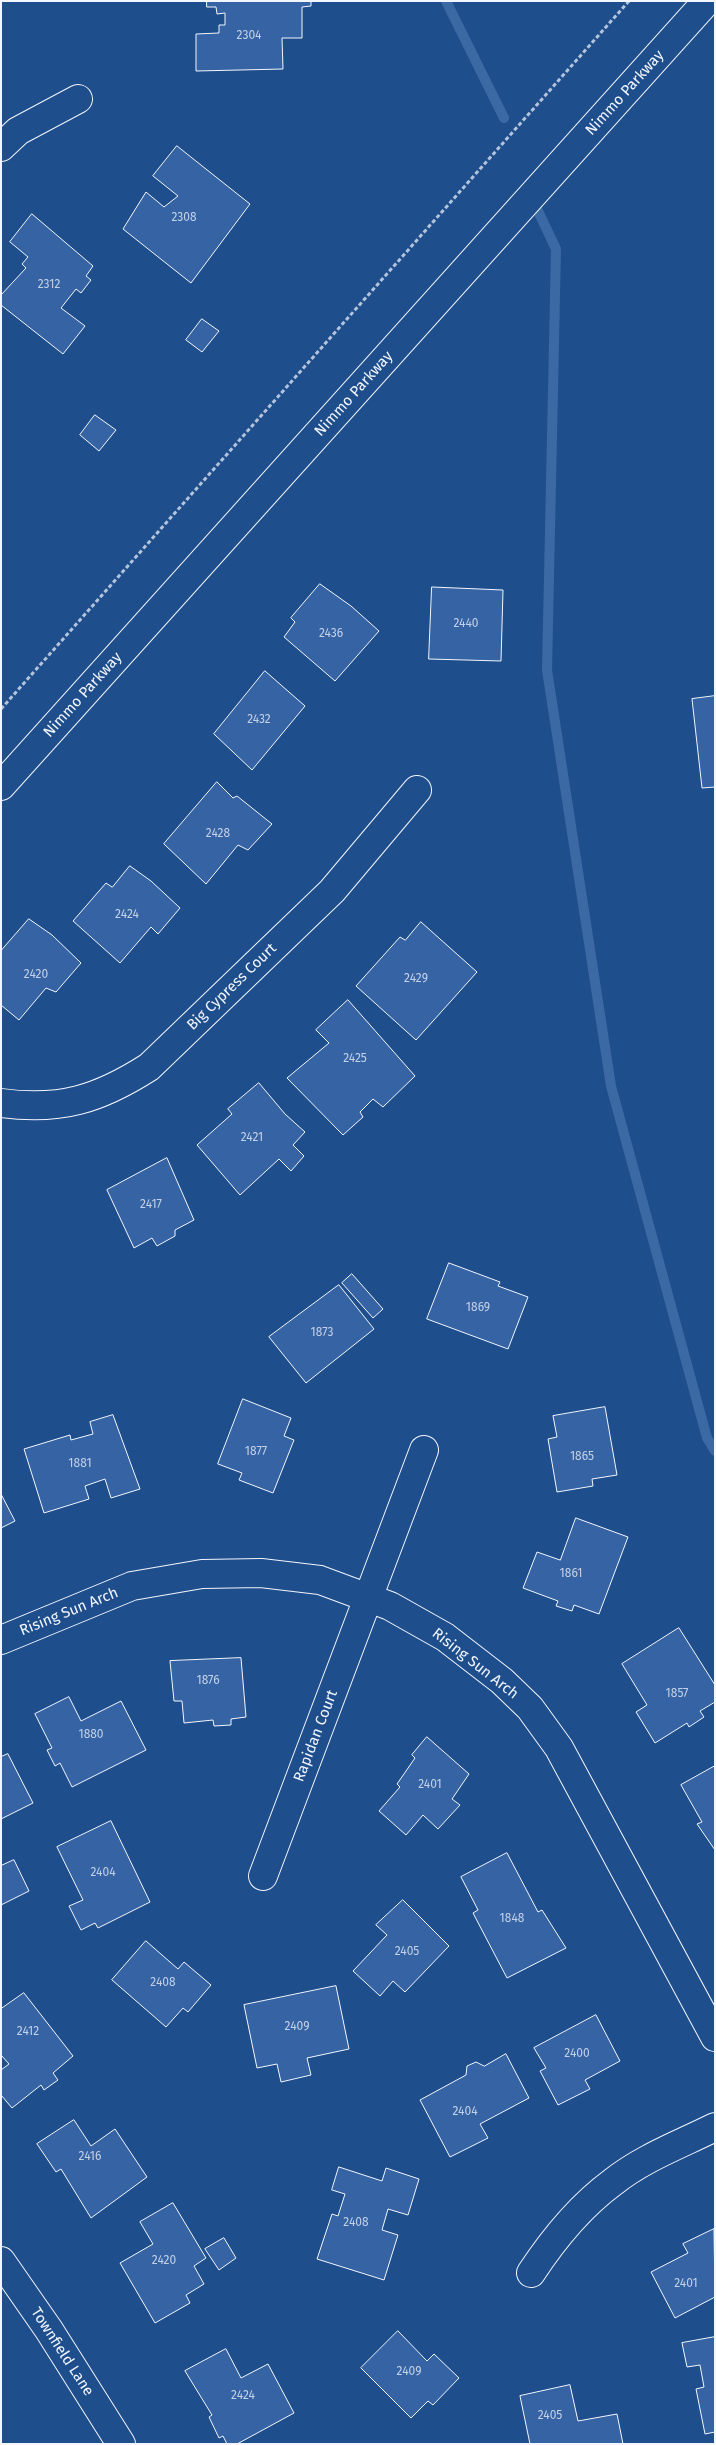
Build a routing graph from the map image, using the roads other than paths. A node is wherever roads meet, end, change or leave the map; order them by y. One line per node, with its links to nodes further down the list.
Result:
1 (707, 1): 4 (street, Nimmo Parkway)
2 (78, 99): 3 (street)
3 (1, 147)
4 (1, 786)
5 (418, 790): 6 (street, Big Cypress Court)
6 (1, 1103)
7 (424, 1450): 8 (street, Rapidan Court)
8 (368, 1597): 9 (street, Rising Sun Arch); 10 (street, Rapidan Court); 11 (street, Rising Sun Arch)
9 (1, 1640)
10 (263, 1876)
11 (715, 2037)
12 (715, 2127): 14 (street)
13 (1, 2261): 15 (street, Townfield Lane)
14 (531, 2273)
15 (121, 2444)

